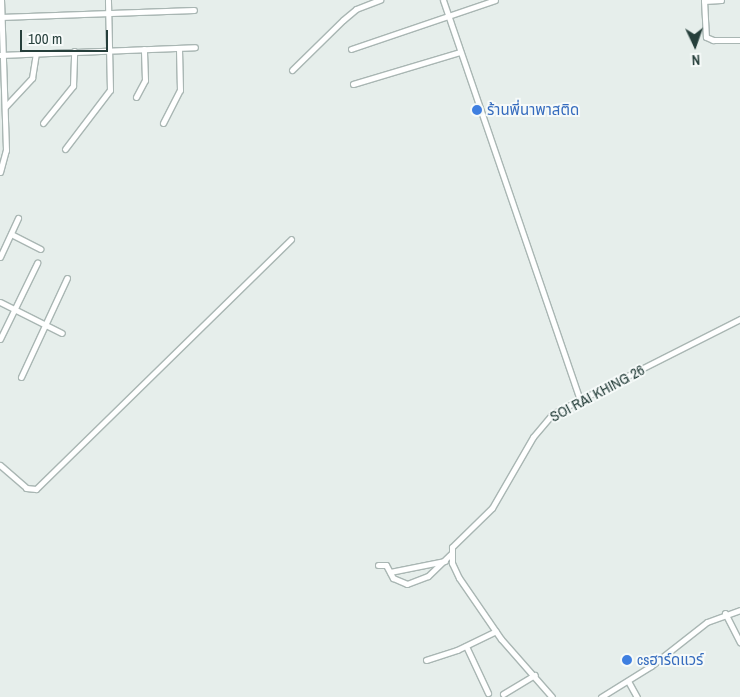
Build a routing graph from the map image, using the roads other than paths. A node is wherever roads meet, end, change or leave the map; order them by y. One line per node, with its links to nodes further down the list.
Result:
1 (1, 0): 11 (street)
2 (108, 0): 9 (street)
3 (380, 0): 22 (street)
4 (443, 0): 10 (street)
5 (495, 0): 10 (street)
6 (704, 0): 7 (street); 12 (street)
7 (721, 0)
8 (194, 10): 9 (street)
9 (108, 13): 11 (street); 17 (street)
10 (448, 15): 16 (street); 19 (street)
11 (1, 17): 21 (street)
12 (740, 40)
13 (196, 47): 14 (street)
14 (179, 48): 15 (street); 27 (street)
15 (144, 49): 17 (street); 25 (street)
16 (351, 49)
17 (109, 50): 18 (street); 30 (street)
18 (74, 51): 20 (street); 28 (street)
19 (460, 52): 23 (street); 47 (street)
20 (36, 53): 21 (street); 26 (street)
21 (1, 54): 24 (street)
22 (292, 70)
23 (353, 84)
24 (2, 91): 26 (street)
25 (136, 97)
26 (4, 107): 29 (street)
27 (163, 123)
28 (43, 124)
29 (2, 125): 31 (street)
30 (65, 149)
31 (2, 162): 32 (street)
32 (0, 172)
33 (18, 218): 34 (street)
34 (11, 234): 36 (street); 37 (street)
35 (291, 240): 48 (street)
36 (40, 249)
37 (0, 257)
38 (37, 262): 41 (street)
39 (67, 278): 43 (street)
40 (0, 302): 41 (street)
41 (14, 309): 43 (street); 45 (street)
42 (740, 319): 47 (street, SOI RAI KHING 26)
43 (46, 325): 44 (street); 46 (street)
44 (62, 333)
45 (0, 339)
46 (20, 377)
47 (580, 400): 49 (street, SOI RAI KHING 26)
48 (0, 465)
49 (451, 554): 50 (street, SOI RAI KHING 26); 55 (street)
50 (445, 561): 52 (street); 52 (street, SOI RAI KHING 26)
51 (378, 565): 52 (street)
52 (390, 572)
53 (740, 610): 54 (street)
54 (726, 615): 56 (street); 60 (street)
55 (496, 630): 57 (street); 59 (street)
56 (740, 642)
57 (466, 646): 58 (street); 61 (street)
58 (426, 660)
59 (535, 675): 62 (street); 63 (street)
60 (628, 683): 64 (street); 65 (street)
61 (488, 693)
62 (503, 694)
63 (552, 697)
64 (601, 697)
65 (637, 697)

